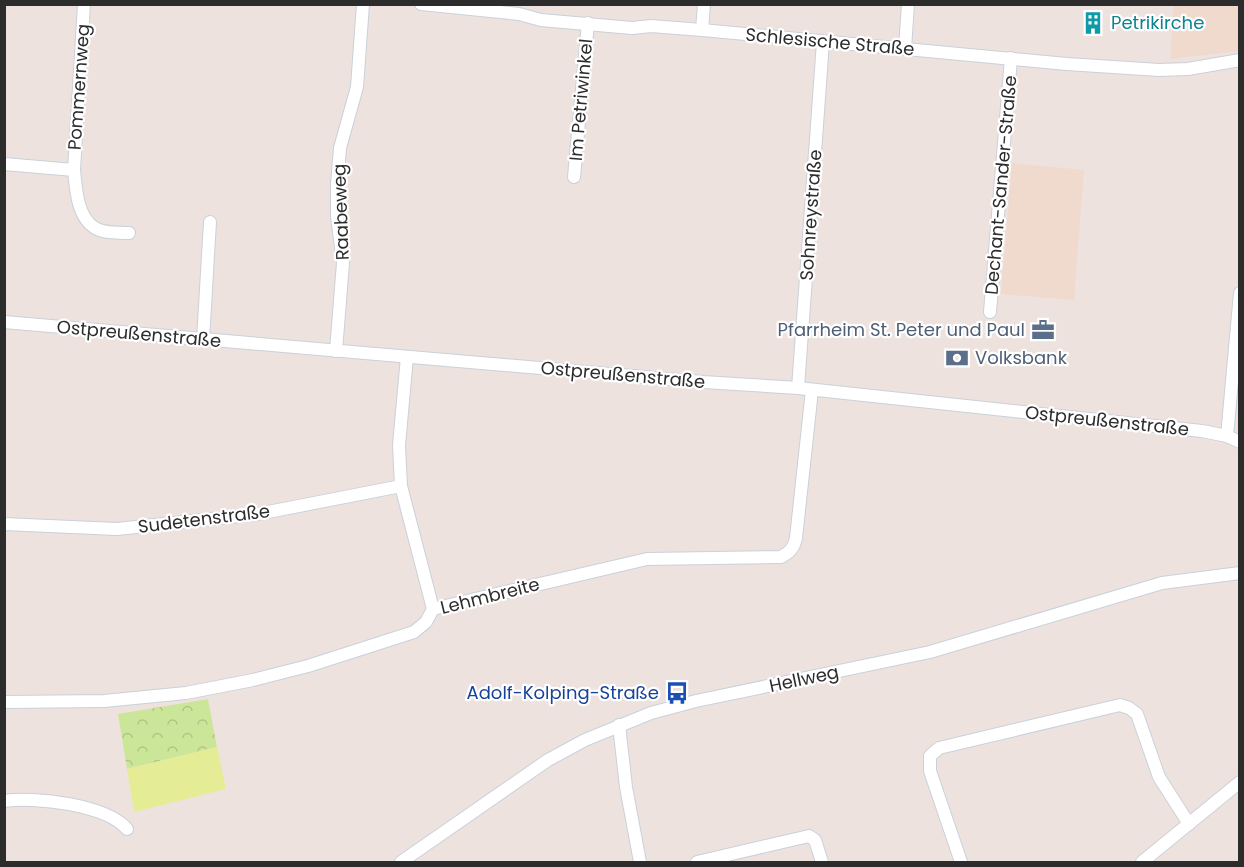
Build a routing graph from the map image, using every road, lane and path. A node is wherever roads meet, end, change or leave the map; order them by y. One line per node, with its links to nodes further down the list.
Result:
1 (84, 4): 13 (street, Pommernweg)
2 (363, 4): 22 (street, Raabeweg)
3 (421, 4): 6 (street, Schlesische Straße)
4 (704, 4): 7 (street)
5 (908, 4): 9 (street)
6 (588, 24): 7 (street, Schlesische Straße); 14 (street, Im Petriwinkel)
7 (702, 30): 8 (street, Schlesische Straße)
8 (823, 42): 9 (street, Schlesische Straße); 24 (street, Sohnreystraße)
9 (905, 48): 10 (street, Schlesische Straße)
10 (1011, 58): 11 (street, Schlesische Straße); 18 (street, Dechant-Sander-Straße)
11 (1239, 60)
12 (4, 164): 13 (street, Pommernweg)
13 (74, 170): 16 (street, Pommernweg)
14 (574, 177)
15 (210, 222): 20 (street)
16 (129, 233)
17 (1239, 293): 21 (street)
18 (990, 312)
19 (4, 322): 20 (street, Ostpreußenstraße)
20 (203, 340): 22 (street, Ostpreußenstraße)
21 (1238, 347): 26 (street)
22 (336, 351): 23 (street, Ostpreußenstraße)
23 (407, 357): 24 (street, Ostpreußenstraße); 28 (street)
24 (798, 388): 25 (street, Ostpreußenstraße)
25 (812, 390): 26 (street, Ostpreußenstraße); 31 (street, Lehmbreite)
26 (1227, 436): 27 (street, Ostpreußenstraße)
27 (1239, 442)
28 (401, 486): 29 (street, Sudetenstraße); 31 (street)
29 (4, 524)
30 (1239, 573): 33 (street, Hellweg)
31 (433, 609): 32 (street, Lehmbreite)
32 (4, 702)
33 (619, 725): 38 (street, Hellweg); 39 (street)
34 (1239, 782): 36 (street)
35 (4, 801): 37 (street)
36 (1190, 824): 42 (street); 43 (street)
37 (127, 829)
38 (408, 860)
39 (640, 862)
40 (697, 862): 41 (street)
41 (822, 862)
42 (961, 862)
43 (1142, 862)

